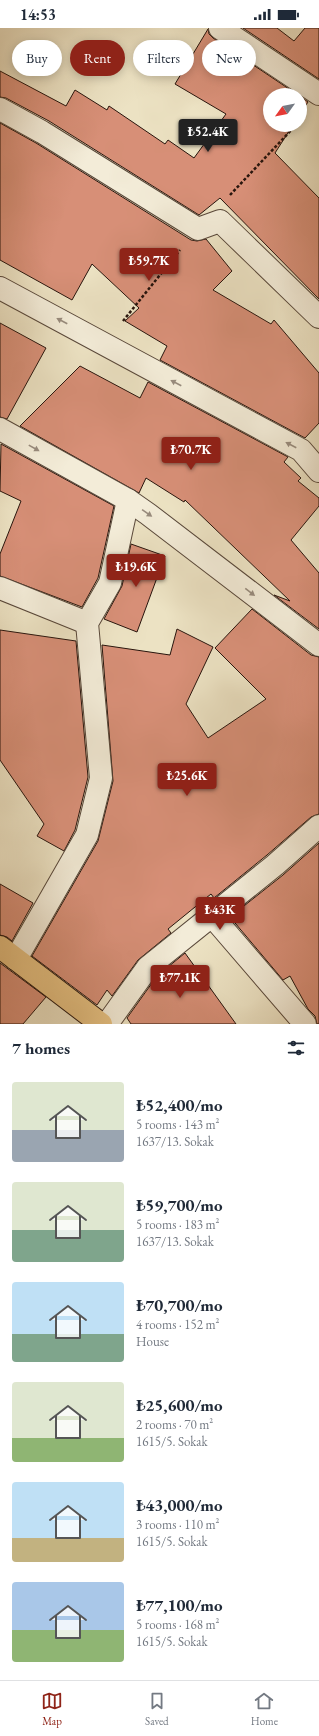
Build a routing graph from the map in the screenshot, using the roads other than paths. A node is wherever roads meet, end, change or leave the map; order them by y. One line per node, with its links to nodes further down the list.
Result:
1 (220, 28): 2 (street)
2 (319, 94)
3 (0, 109): 5 (street)
4 (0, 288): 7 (street, one-way to 4)
5 (319, 317)
6 (0, 429): 8 (street, one-way to 8)
7 (319, 471)
8 (128, 500): 10 (street); 11 (street, one-way to 11)
9 (0, 588): 10 (street)
10 (87, 623): 14 (street)
11 (319, 645)
12 (319, 826): 13 (street)
13 (212, 916): 16 (street); 17 (street)
14 (8, 953): 15 (main road)
15 (101, 1024)
16 (108, 1024)
17 (305, 1024)

